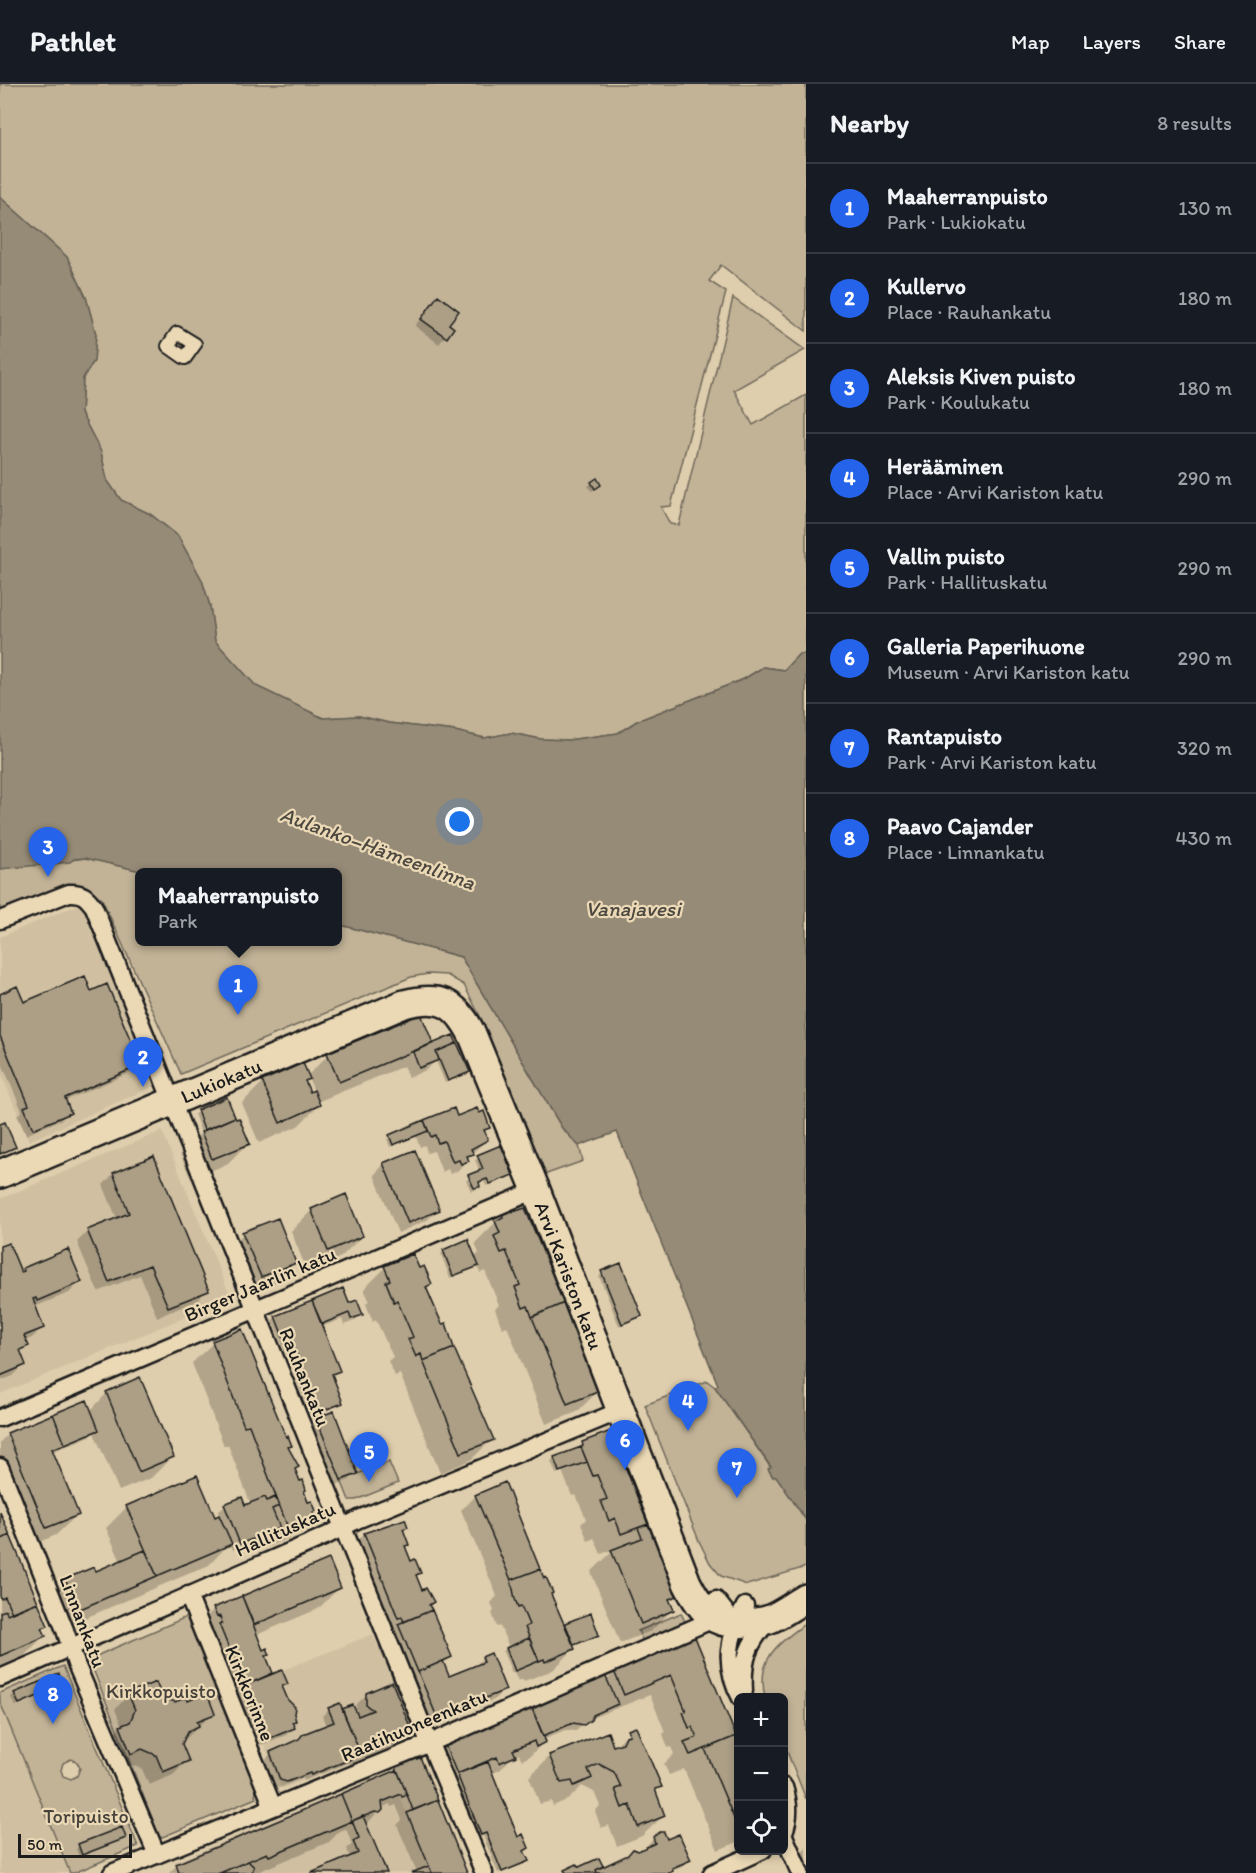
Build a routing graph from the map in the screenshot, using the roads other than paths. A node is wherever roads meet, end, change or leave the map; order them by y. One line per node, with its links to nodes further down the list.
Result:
1 (0, 920): 3 (street, Rauhankatu)
2 (446, 1003): 3 (main road, Lukiokatu); 5 (main road, Arvi Kariston katu)
3 (173, 1102): 4 (main road, Lukiokatu); 6 (street, Rauhankatu)
4 (0, 1174)
5 (536, 1190): 6 (street, Birger Jaarlin katu); 7 (main road, Arvi Kariston katu)
6 (255, 1308): 8 (street, Birger Jaarlin katu); 10 (street, Rauhankatu)
7 (622, 1410): 10 (street, Hallituskatu); 14 (main road, Arvi Kariston katu)
8 (0, 1418)
9 (0, 1467): 16 (street, Linnankatu)
10 (342, 1527): 12 (street, Hallituskatu); 21 (street, Rauhankatu)
11 (806, 1581): 14 (main road)
12 (188, 1595): 16 (street, Hallituskatu); 23 (street, Kirkkorinne)
13 (806, 1598): 15 (main road)
14 (728, 1619): 15 (main road); 17 (street, Arvi Kariston katu); 19 (street, Arvi Kariston katu); 21 (street, Raatihuoneenkatu)
15 (769, 1620): 17 (street, Arvi Kariston katu)
16 (71, 1648): 18 (street, Hallituskatu); 26 (street, Linnankatu)
17 (747, 1653): 20 (street, Arvi Kariston katu)
18 (0, 1678)
19 (741, 1693)
20 (744, 1693)
21 (430, 1743): 23 (street, Raatihuoneenkatu); 29 (street, Rauhankatu)
22 (788, 1804): 24 (street)
23 (273, 1807): 26 (street, Raatihuoneenkatu)
24 (788, 1821)
25 (788, 1845): 31 (street)
26 (156, 1855): 28 (street, Raatihuoneenkatu)
27 (753, 1855): 30 (street)
28 (112, 1873)
29 (484, 1873)
30 (712, 1873)
31 (800, 1873)

